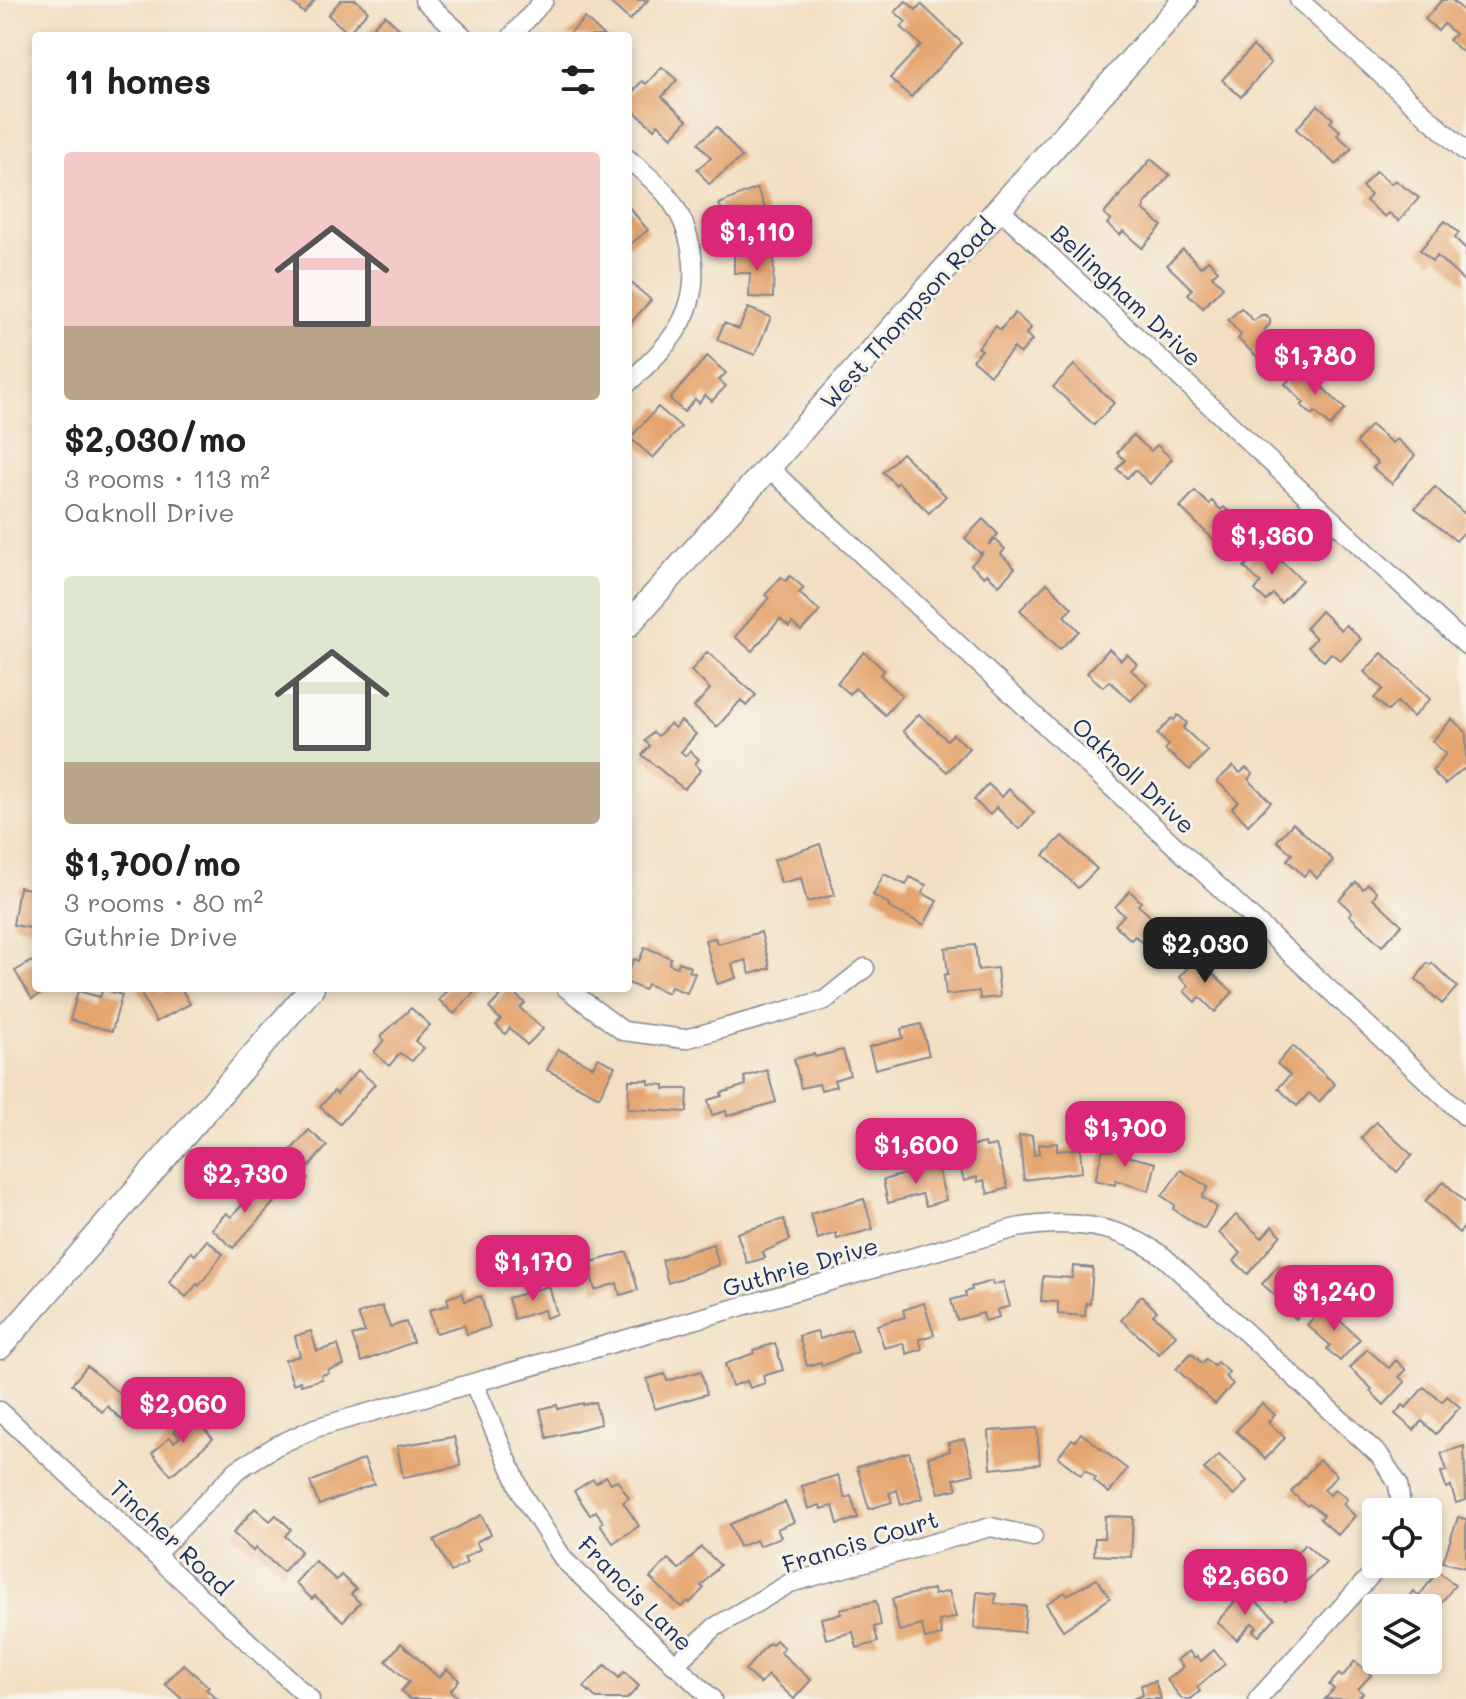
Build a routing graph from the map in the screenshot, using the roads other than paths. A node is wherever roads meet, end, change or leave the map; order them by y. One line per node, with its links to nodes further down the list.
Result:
1 (424, 0): 5 (street)
2 (544, 0): 6 (street)
3 (1185, 0): 9 (main road, West Thompson Road)
4 (1299, 0): 7 (street)
5 (459, 32)
6 (516, 32)
7 (1466, 152)
8 (632, 163): 10 (street)
9 (1000, 209): 11 (main road, West Thompson Road); 13 (street, Bellingham Drive)
10 (632, 379)
11 (769, 468): 12 (main road, West Thompson Road); 17 (street, Oaknoll Drive)
12 (632, 621)
13 (1466, 645)
14 (865, 968): 16 (street)
15 (309, 992): 18 (main road)
16 (571, 992)
17 (1466, 1117)
18 (0, 1347)
19 (474, 1384): 21 (street, Guthrie Drive); 23 (street, Guthrie Drive); 25 (street, Francis Lane)
20 (0, 1411): 23 (street, Tincher Road)
21 (1399, 1498)
22 (1033, 1537): 25 (street, Francis Court)
23 (155, 1555): 26 (street, Tincher Road)
24 (1368, 1578): 28 (street)
25 (674, 1665): 27 (street, Francis Lane)
26 (310, 1699)
27 (712, 1699)
28 (1258, 1699)

